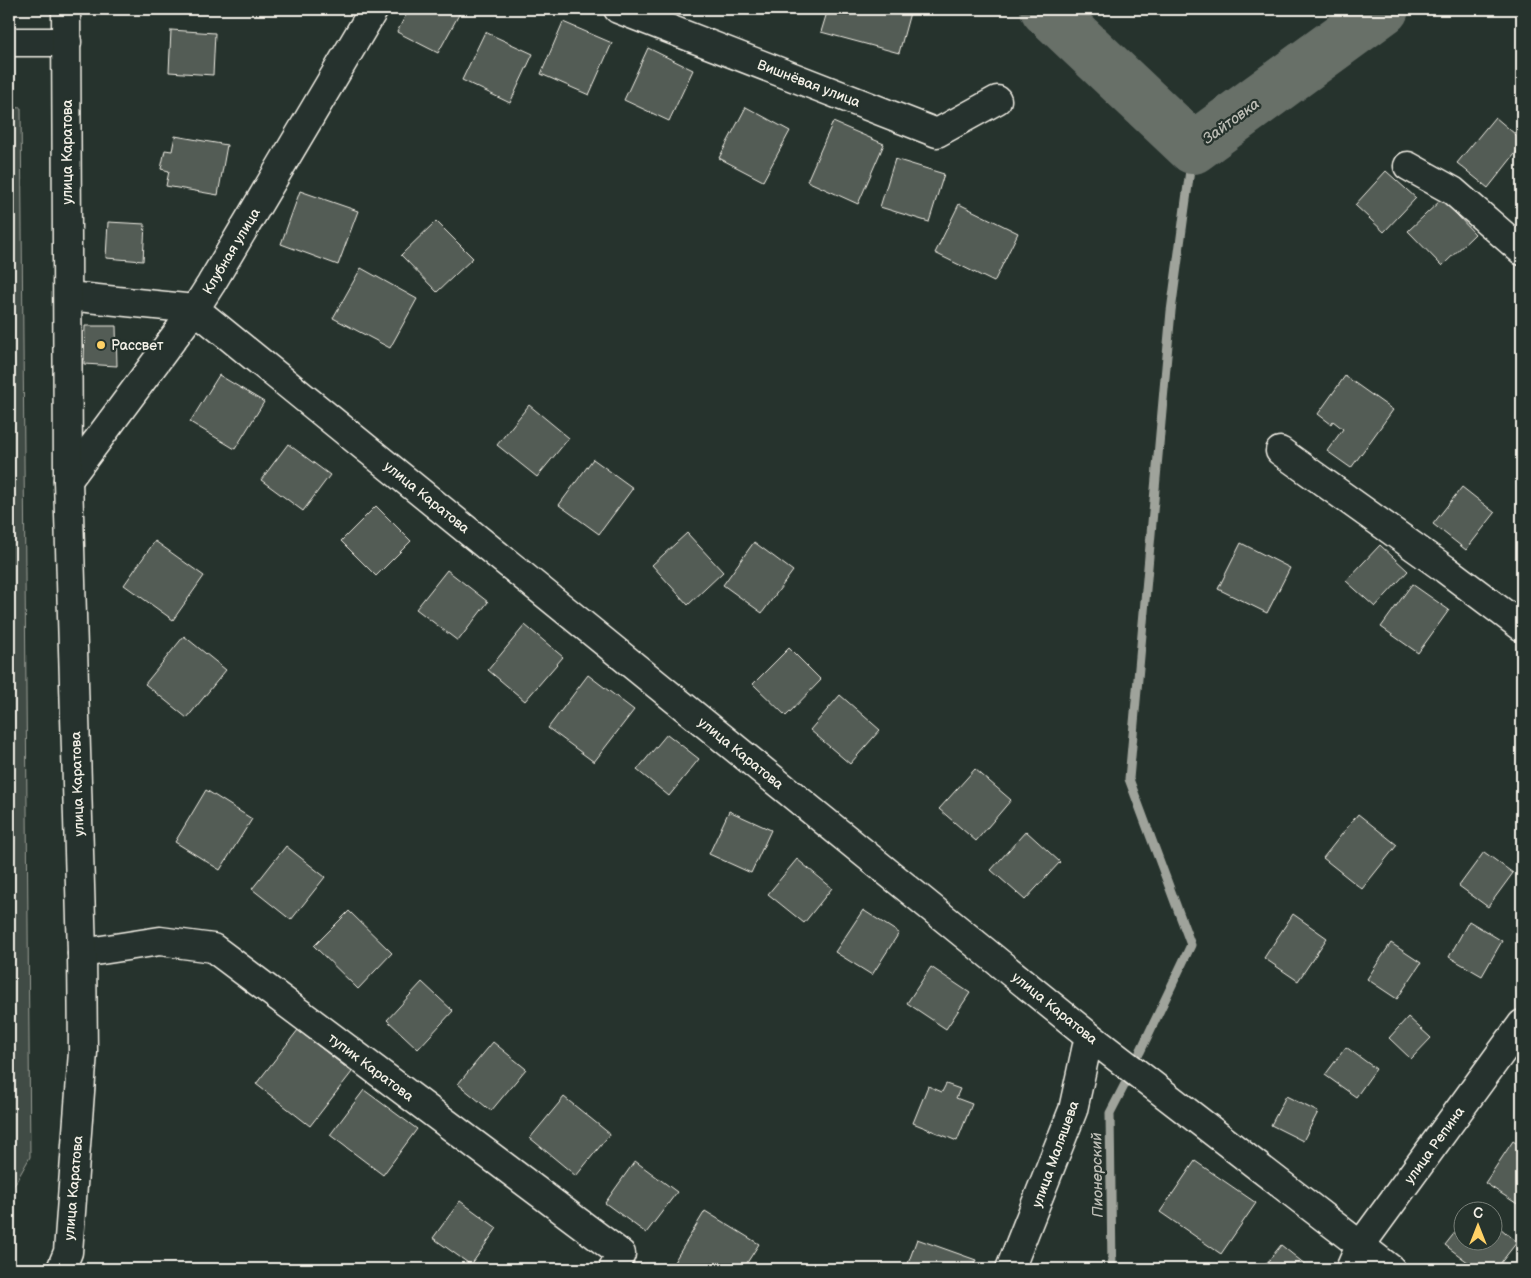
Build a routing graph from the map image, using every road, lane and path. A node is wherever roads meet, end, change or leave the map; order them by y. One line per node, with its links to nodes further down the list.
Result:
1 (66, 9): 5 (street, улица Каратова)
2 (374, 9): 10 (street, Клубная улица)
3 (618, 9): 6 (street, Вишнёвая улица)
4 (9, 42): 5 (street)
5 (67, 42): 9 (street, улица Каратова)
6 (997, 100)
7 (1408, 166): 8 (street)
8 (1522, 251)
9 (68, 296): 10 (street); 12 (street, улица Каратова)
10 (195, 309): 12 (street, Клубная улица); 16 (street, улица Каратова)
11 (1280, 451): 13 (street)
12 (68, 480): 14 (street, улица Каратова)
13 (1522, 627)
14 (82, 953): 18 (street, улица Каратова); 19 (street, тупик Каратова)
15 (1522, 1024): 17 (street, улица Репина)
16 (1089, 1036): 17 (street, улица Каратова); 20 (street, улица Маляшева)
17 (1355, 1258): 21 (street, улица Каратова)
18 (60, 1269)
19 (613, 1269)
20 (1010, 1269)
21 (1391, 1269)

